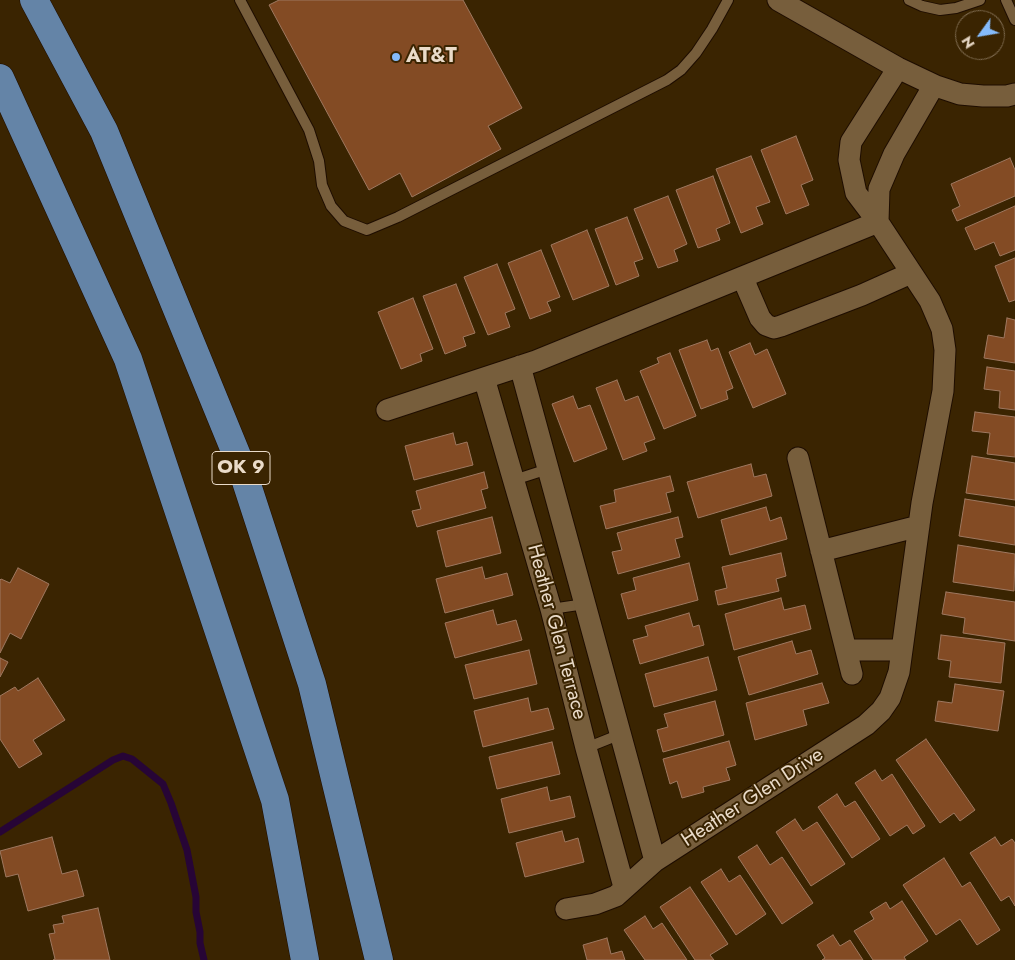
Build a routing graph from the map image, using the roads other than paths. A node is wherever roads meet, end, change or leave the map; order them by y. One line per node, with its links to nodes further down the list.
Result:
1 (34, 0): 35 (highway, OK 9)
2 (240, 0): 3 (lane)
3 (728, 0)
4 (778, 0): 9 (street)
5 (909, 0): 6 (lane)
6 (980, 0)
7 (1006, 0): 8 (lane)
8 (1015, 20)
9 (898, 68): 11 (street); 13 (street, Heather Glen Drive)
10 (0, 78): 34 (highway)
11 (934, 85): 12 (street); 13 (street)
12 (1015, 94)
13 (878, 222): 14 (street, Heather Glen Drive); 15 (street)
14 (911, 273): 15 (street); 22 (street, Heather Glen Drive)
15 (744, 277): 16 (street)
16 (520, 366): 17 (street); 20 (street, Heather Glen Terrace)
17 (484, 378): 18 (street); 21 (street, Heather Glen Terrace)
18 (387, 410)
19 (798, 458): 23 (street)
20 (548, 469): 21 (lane); 24 (street, Heather Glen Terrace)
21 (514, 480): 25 (street, Heather Glen Terrace)
22 (919, 526): 23 (street); 27 (street, Heather Glen Drive)
23 (821, 551): 26 (street)
24 (585, 604): 25 (lane); 29 (street, Heather Glen Terrace)
25 (551, 609): 30 (street, Heather Glen Terrace)
26 (846, 650): 27 (street); 28 (street)
27 (902, 650): 31 (street, Heather Glen Drive)
28 (852, 674)
29 (621, 734): 30 (lane); 31 (street, Heather Glen Terrace)
30 (586, 748): 32 (street, Heather Glen Terrace)
31 (655, 861): 32 (street, Heather Glen Drive)
32 (624, 888): 33 (street, Heather Glen Drive)
33 (566, 909)
34 (305, 960)
35 (380, 960)

